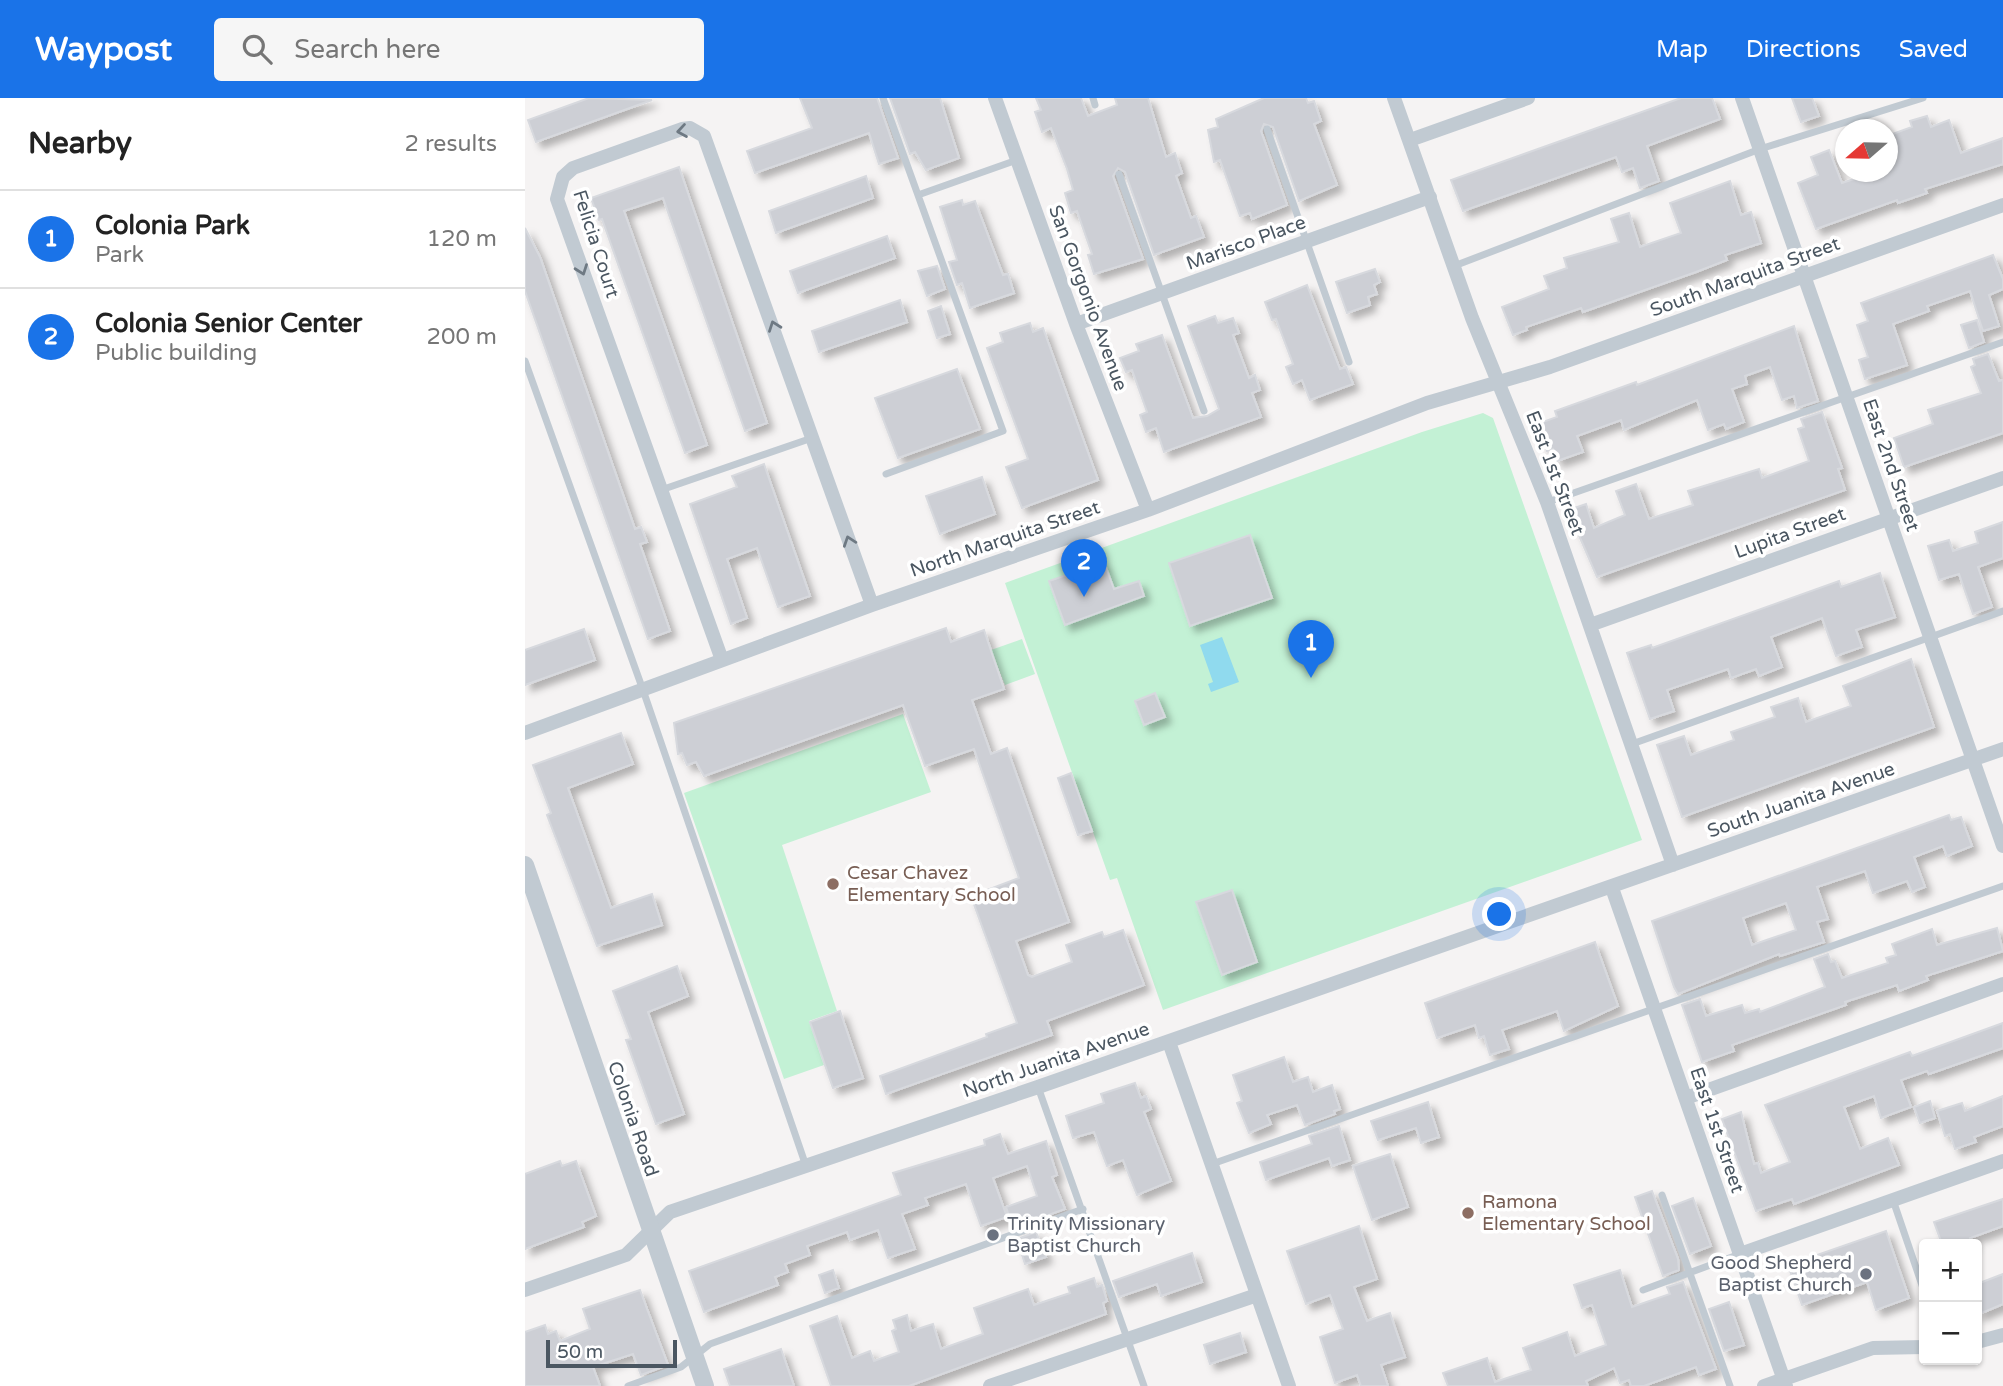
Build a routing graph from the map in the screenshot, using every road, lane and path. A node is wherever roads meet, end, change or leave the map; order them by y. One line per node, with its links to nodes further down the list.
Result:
1 (883, 98): 12 (lane)
2 (995, 98): 10 (street, San Gorgonio Avenue)
3 (1394, 98): 8 (street, East 1st Street)
4 (1528, 98): 8 (street)
5 (1741, 98): 9 (street, East 2nd Street)
6 (1923, 98): 9 (lane)
7 (1267, 130): 15 (lane)
8 (1410, 140): 13 (street, East 1st Street)
9 (1760, 149): 16 (lane); 17 (street, East 2nd Street)
10 (1017, 160): 12 (lane); 19 (street, San Gorgonio Avenue)
11 (1119, 174): 18 (lane)
12 (918, 195): 27 (lane)
13 (1430, 197): 15 (street, Marisco Place); 16 (street, East 1st Street)
14 (2003, 205): 17 (street, South Marquita Street)
15 (1306, 242): 18 (street, Marisco Place); 22 (lane)
16 (1454, 266): 23 (street, East 1st Street)
17 (1804, 277): 23 (street, South Marquita Street); 24 (street, East 2nd Street)
18 (1162, 293): 19 (street, Marisco Place); 25 (lane)
19 (1076, 324): 31 (street, San Gorgonio Avenue)
20 (2003, 342): 24 (lane)
21 (525, 361): 38 (lane)
22 (1349, 362)
23 (1499, 382): 30 (street, East 1st Street); 31 (street, North Marquita Street)
24 (1847, 397): 30 (lane); 32 (street, East 2nd Street)
25 (1204, 411)
26 (813, 437): 29 (lane); 29 (street, Felicia Court, one-way to 29); 33 (street, Felicia Court, one-way to 26)
27 (886, 474)
28 (2003, 478): 32 (street, Lupita Street)
29 (660, 491): 37 (street, Felicia Court)
30 (1547, 502): 35 (street, East 1st Street)
31 (1148, 510): 33 (street, North Marquita Street)
32 (1889, 518): 35 (street, Lupita Street); 36 (street, East 2nd Street)
33 (872, 605): 37 (street, North Marquita Street)
34 (2003, 611): 36 (lane)
35 (1590, 625): 40 (street, East 1st Street)
36 (1931, 638): 40 (lane); 42 (street, East 2nd Street)
37 (722, 660): 38 (street, North Marquita Street)
38 (643, 690): 39 (street, North Marquita Street); 55 (lane)
39 (525, 733)
40 (1632, 744): 45 (street, East 1st Street)
41 (2003, 749): 42 (street, South Juanita Avenue)
42 (1973, 760): 43 (street, East 2nd Street); 45 (street, South Juanita Avenue)
43 (2003, 846)
44 (525, 865): 59 (street, Colonia Road)
45 (1673, 865): 47 (street, South Juanita Avenue)
46 (2003, 886): 49 (lane)
47 (1612, 888): 49 (street, East 1st Street); 50 (street, North Juanita Avenue)
48 (2003, 984): 52 (street)
49 (1654, 1009): 52 (street, East 1st Street); 54 (lane)
50 (1169, 1042): 51 (street, North Juanita Avenue); 54 (street)
51 (1038, 1087): 55 (street, North Juanita Avenue); 58 (lane)
52 (1686, 1098): 60 (street, East 1st Street)
53 (2003, 1161): 57 (street)
54 (1211, 1164): 65 (street)
55 (806, 1166): 59 (street, North Juanita Avenue)
56 (1662, 1195): 61 (lane)
57 (1893, 1200): 60 (street); 62 (lane)
58 (1083, 1209): 67 (lane); 70 (lane)
59 (650, 1231): 63 (street, North Juanita Avenue); 70 (street, Colonia Road)
60 (1741, 1254): 61 (lane); 71 (street, East 1st Street)
61 (1690, 1273): 64 (lane); 77 (lane)
62 (1919, 1276)
63 (525, 1290)
64 (1643, 1290)
65 (1257, 1295): 67 (street); 76 (street)
66 (2003, 1335): 68 (street)
67 (1127, 1337): 74 (street); 75 (lane)
68 (1982, 1341)
69 (1919, 1347): 71 (street)
70 (694, 1356): 72 (lane); 73 (street, Colonia Road)
71 (1785, 1383): 78 (street)
72 (628, 1386)
73 (705, 1386)
74 (990, 1386)
75 (1144, 1386)
76 (1289, 1386)
77 (1730, 1386)
78 (1764, 1386)

